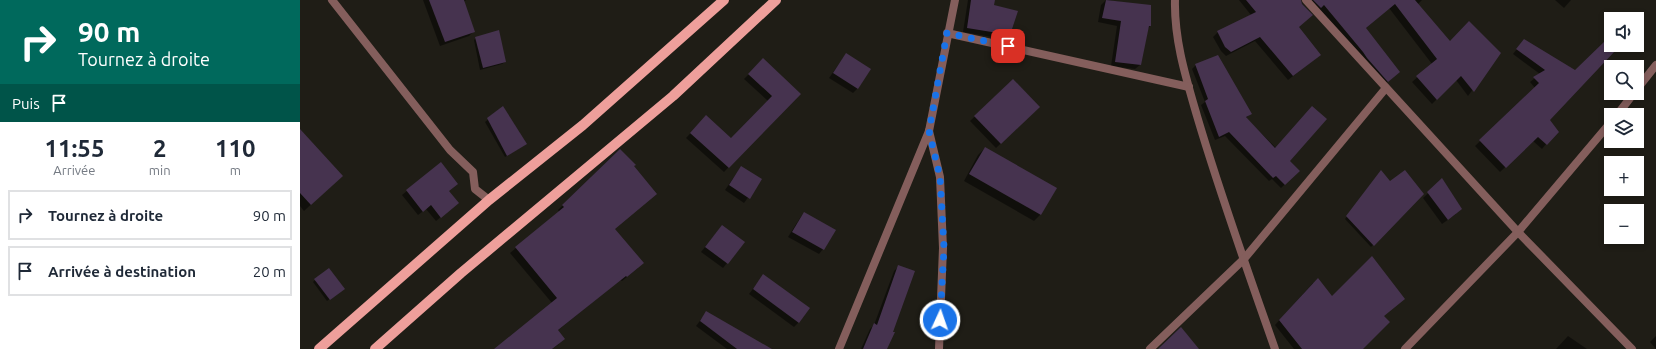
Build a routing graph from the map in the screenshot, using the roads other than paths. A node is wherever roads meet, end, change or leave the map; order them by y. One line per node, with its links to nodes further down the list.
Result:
1 (332, 0): 16 (street)
2 (724, 0): 16 (main road)
3 (776, 0): 20 (main road)
4 (955, 0): 7 (street)
5 (1175, 0): 10 (street)
6 (1306, 0): 11 (street)
7 (947, 33): 10 (street); 15 (street)
8 (1656, 65): 9 (street)
9 (1644, 80)
10 (1189, 86): 18 (street)
11 (1386, 88): 17 (street); 18 (street)
12 (1629, 100): 13 (street)
13 (1622, 108)
14 (1604, 130): 17 (street)
15 (929, 131): 21 (street); 22 (street)
16 (490, 200): 19 (main road)
17 (1518, 232): 25 (street); 26 (street)
18 (1244, 259): 23 (street); 24 (street)
19 (318, 349)
20 (375, 349)
21 (838, 349)
22 (939, 349)
23 (1150, 349)
24 (1275, 349)
25 (1405, 349)
26 (1632, 349)

